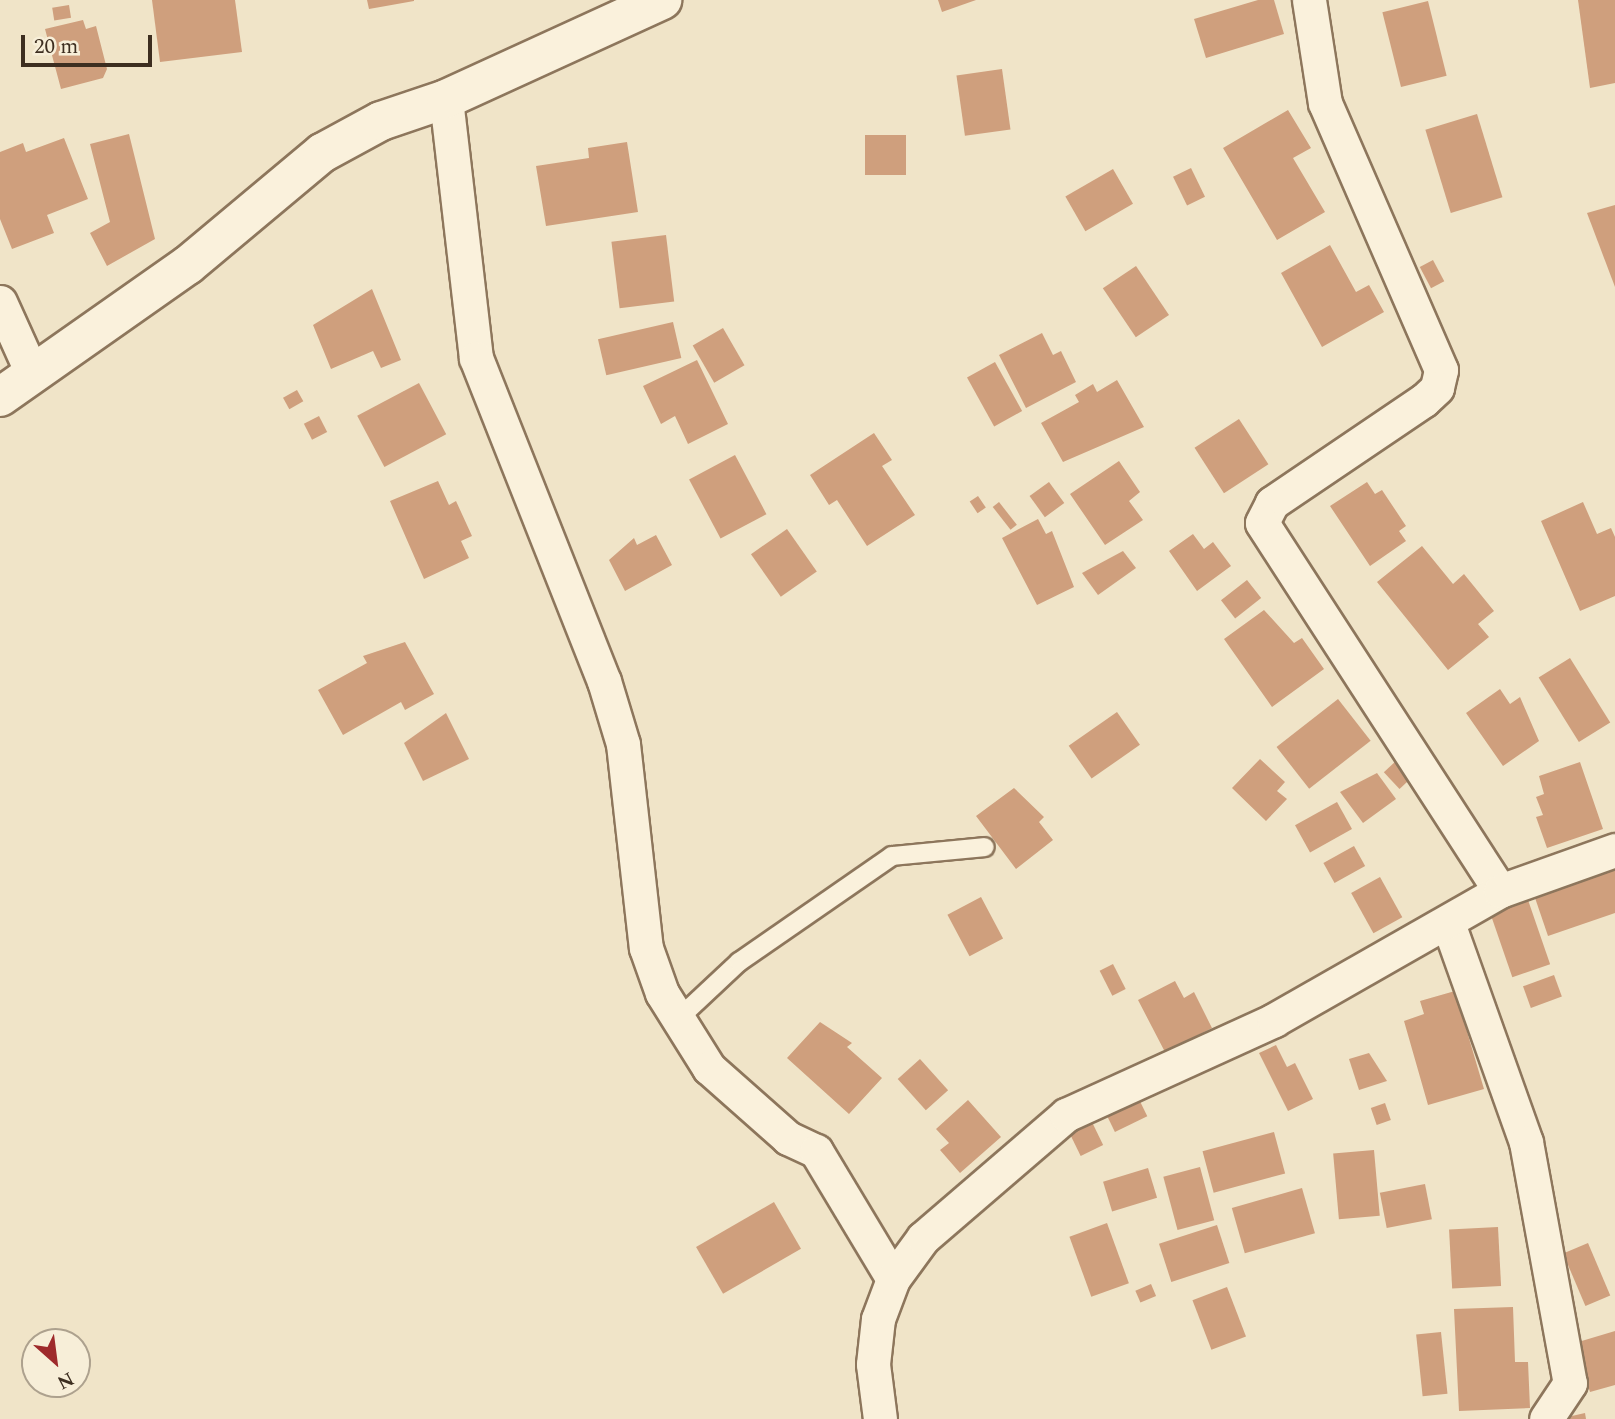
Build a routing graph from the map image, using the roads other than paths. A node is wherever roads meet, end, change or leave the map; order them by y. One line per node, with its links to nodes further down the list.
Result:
1 (662, 0): 3 (street)
2 (1309, 0): 9 (street)
3 (446, 99): 5 (street); 11 (street)
4 (0, 302): 5 (street)
5 (32, 373): 6 (street)
6 (0, 397)
7 (985, 847): 11 (lane)
8 (1615, 850): 9 (street)
9 (1500, 891): 10 (street)
10 (1448, 923): 12 (street); 14 (street)
11 (677, 1020): 12 (street)
12 (893, 1279): 13 (street)
13 (880, 1419)
14 (1545, 1419)

